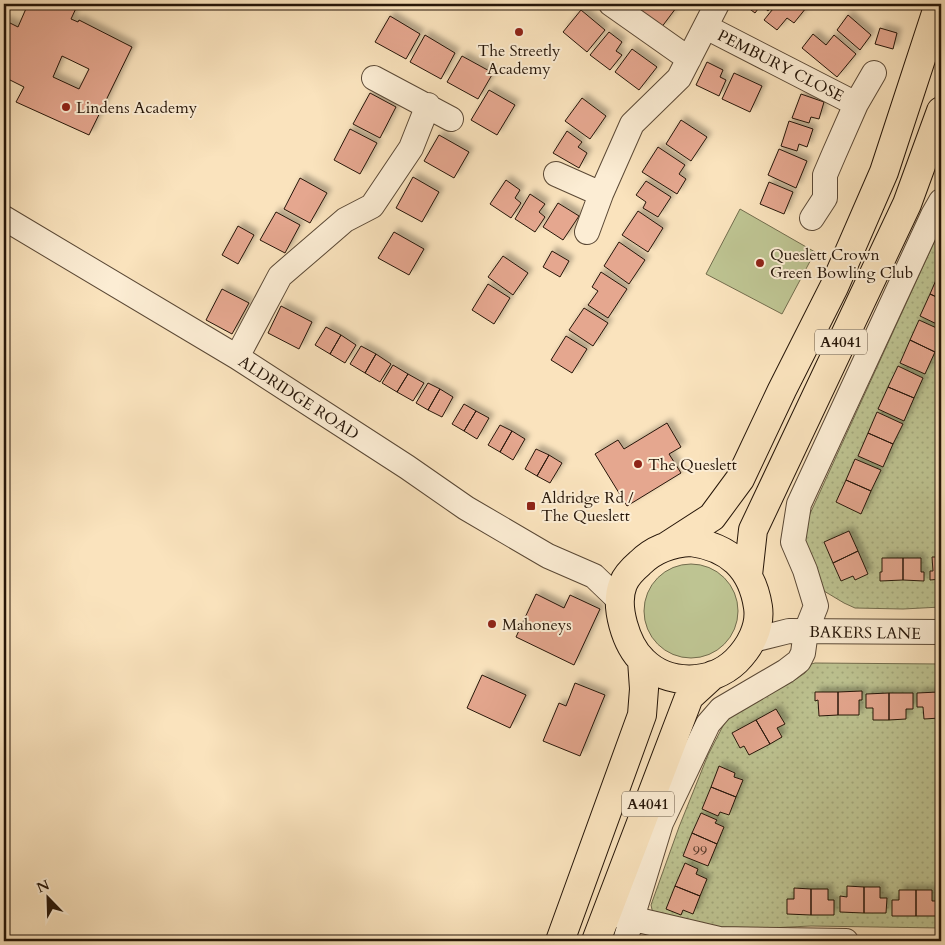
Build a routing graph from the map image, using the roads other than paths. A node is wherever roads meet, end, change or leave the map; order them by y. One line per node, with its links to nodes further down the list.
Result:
1 (611, 4): 6 (street)
2 (717, 4): 4 (street)
3 (939, 4): 5 (highway, A4041)
4 (706, 27): 6 (street); 9 (street, PEMBURY CLOSE)
5 (934, 47): 20 (highway, A4041)
6 (689, 59): 14 (street)
7 (874, 73): 9 (street, PEMBURY CLOSE)
8 (374, 78): 10 (street)
9 (856, 104): 17 (street, PEMBURY CLOSE)
10 (428, 105): 12 (street); 19 (street)
11 (941, 111): 22 (highway, A4041)
12 (451, 119)
13 (556, 174): 14 (street)
14 (601, 194): 18 (street)
15 (941, 201): 26 (street)
16 (4, 218): 19 (street, ALDRIDGE ROAD)
17 (812, 218)
18 (587, 232)
19 (237, 357): 23 (street, ALDRIDGE ROAD)
20 (667, 546): 21 (highway); 22 (highway)
21 (629, 574): 23 (street, ALDRIDGE ROAD); 24 (highway)
22 (748, 575): 25 (highway)
23 (594, 576): 24 (street, ALDRIDGE ROAD)
24 (620, 601): 29 (highway)
25 (759, 611): 26 (street, BAKERS LANE); 28 (highway)
26 (798, 631): 27 (street, BAKERS LANE); 28 (street, BAKERS LANE); 33 (street)
27 (941, 632)
28 (753, 640): 30 (highway)
29 (642, 660): 30 (highway); 31 (highway, A4041)
30 (713, 675): 32 (highway, A4041)
31 (573, 904): 32 (highway); 34 (highway, A4041)
32 (606, 912): 33 (street); 35 (highway, A4041)
33 (629, 931): 36 (street)
34 (560, 941)
35 (596, 941)
36 (846, 941)

